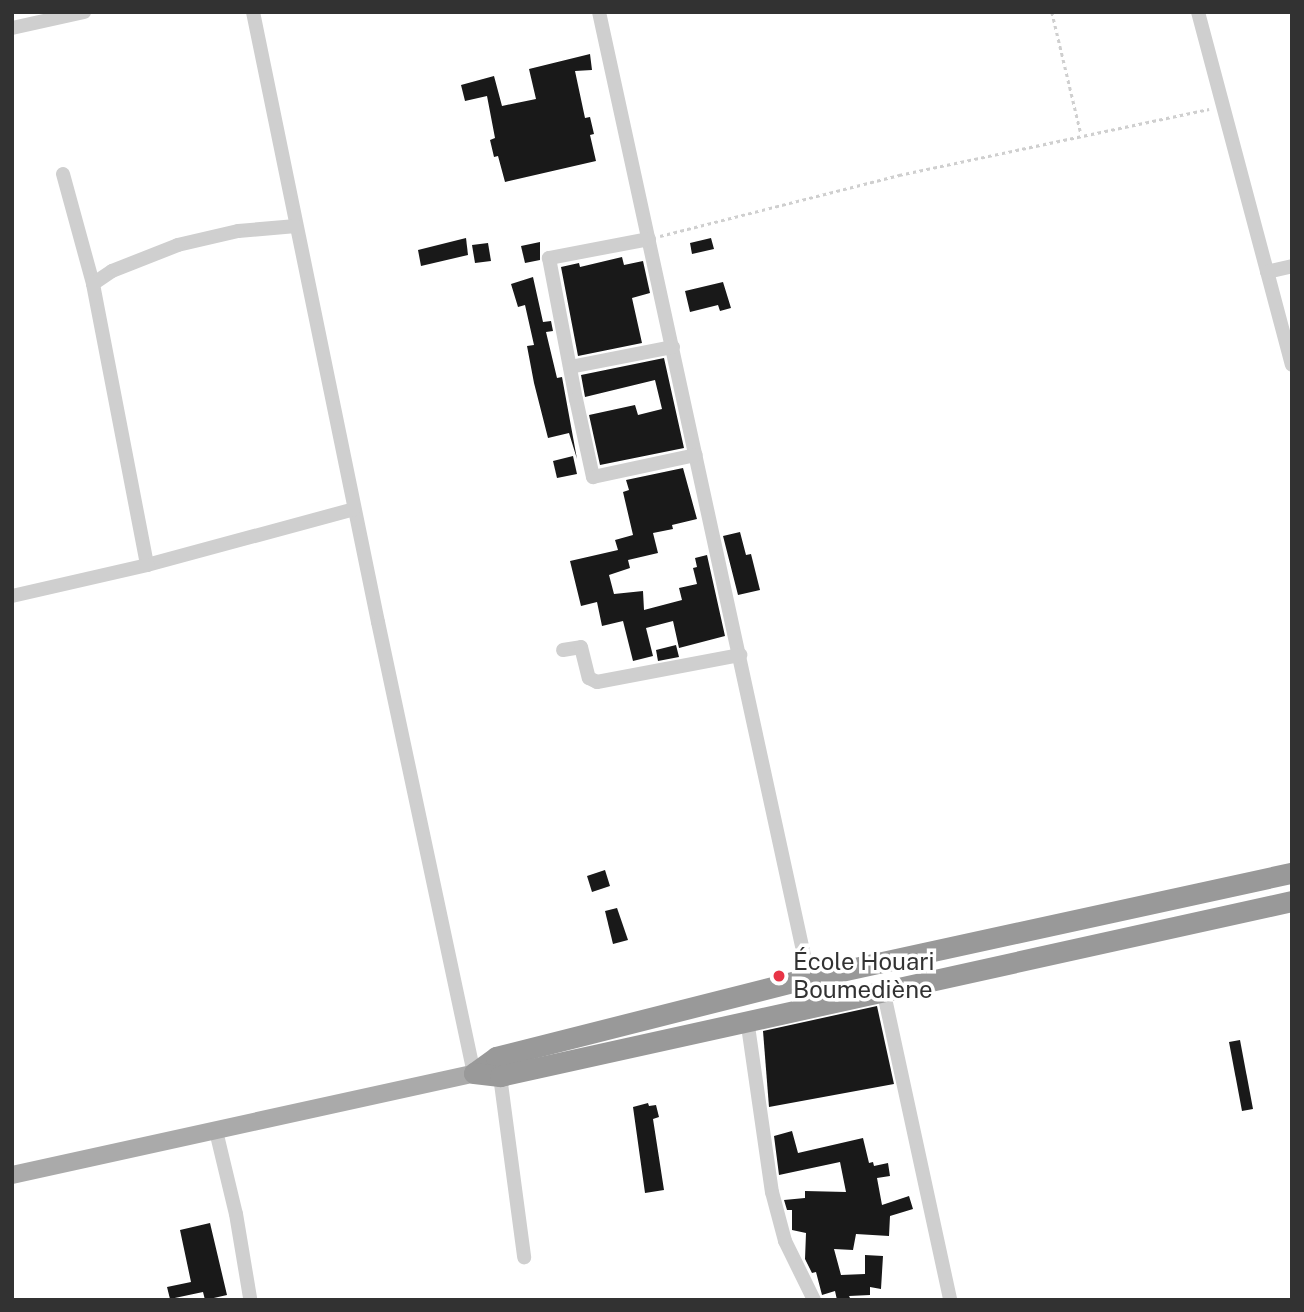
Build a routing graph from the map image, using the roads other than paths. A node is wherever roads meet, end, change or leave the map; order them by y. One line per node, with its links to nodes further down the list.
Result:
1 (84, 12): 5 (street)
2 (253, 12): 7 (street)
3 (599, 12): 8 (street)
4 (1198, 12): 10 (street)
5 (12, 28)
6 (63, 174): 11 (street)
7 (296, 226): 11 (street); 16 (street)
8 (649, 239): 12 (street); 14 (street)
9 (1292, 266): 10 (street)
10 (1267, 272): 13 (street)
11 (93, 284): 17 (street)
12 (673, 347): 14 (street); 15 (street)
13 (1292, 365)
14 (570, 367): 15 (street)
15 (696, 455): 20 (street)
16 (354, 509): 17 (street); 26 (street)
17 (147, 565): 18 (street)
18 (12, 596)
19 (563, 650): 20 (street)
20 (740, 655): 23 (street)
21 (1292, 873): 23 (highway)
22 (1292, 901): 24 (highway)
23 (809, 978): 26 (highway)
24 (883, 989): 25 (highway); 33 (street)
25 (747, 1019): 27 (highway); 32 (street)
26 (474, 1073): 27 (highway); 28 (main road)
27 (500, 1076): 30 (street)
28 (216, 1131): 29 (main road); 31 (street)
29 (12, 1175)
30 (524, 1257)
31 (250, 1298)
32 (814, 1300)
33 (950, 1300)

